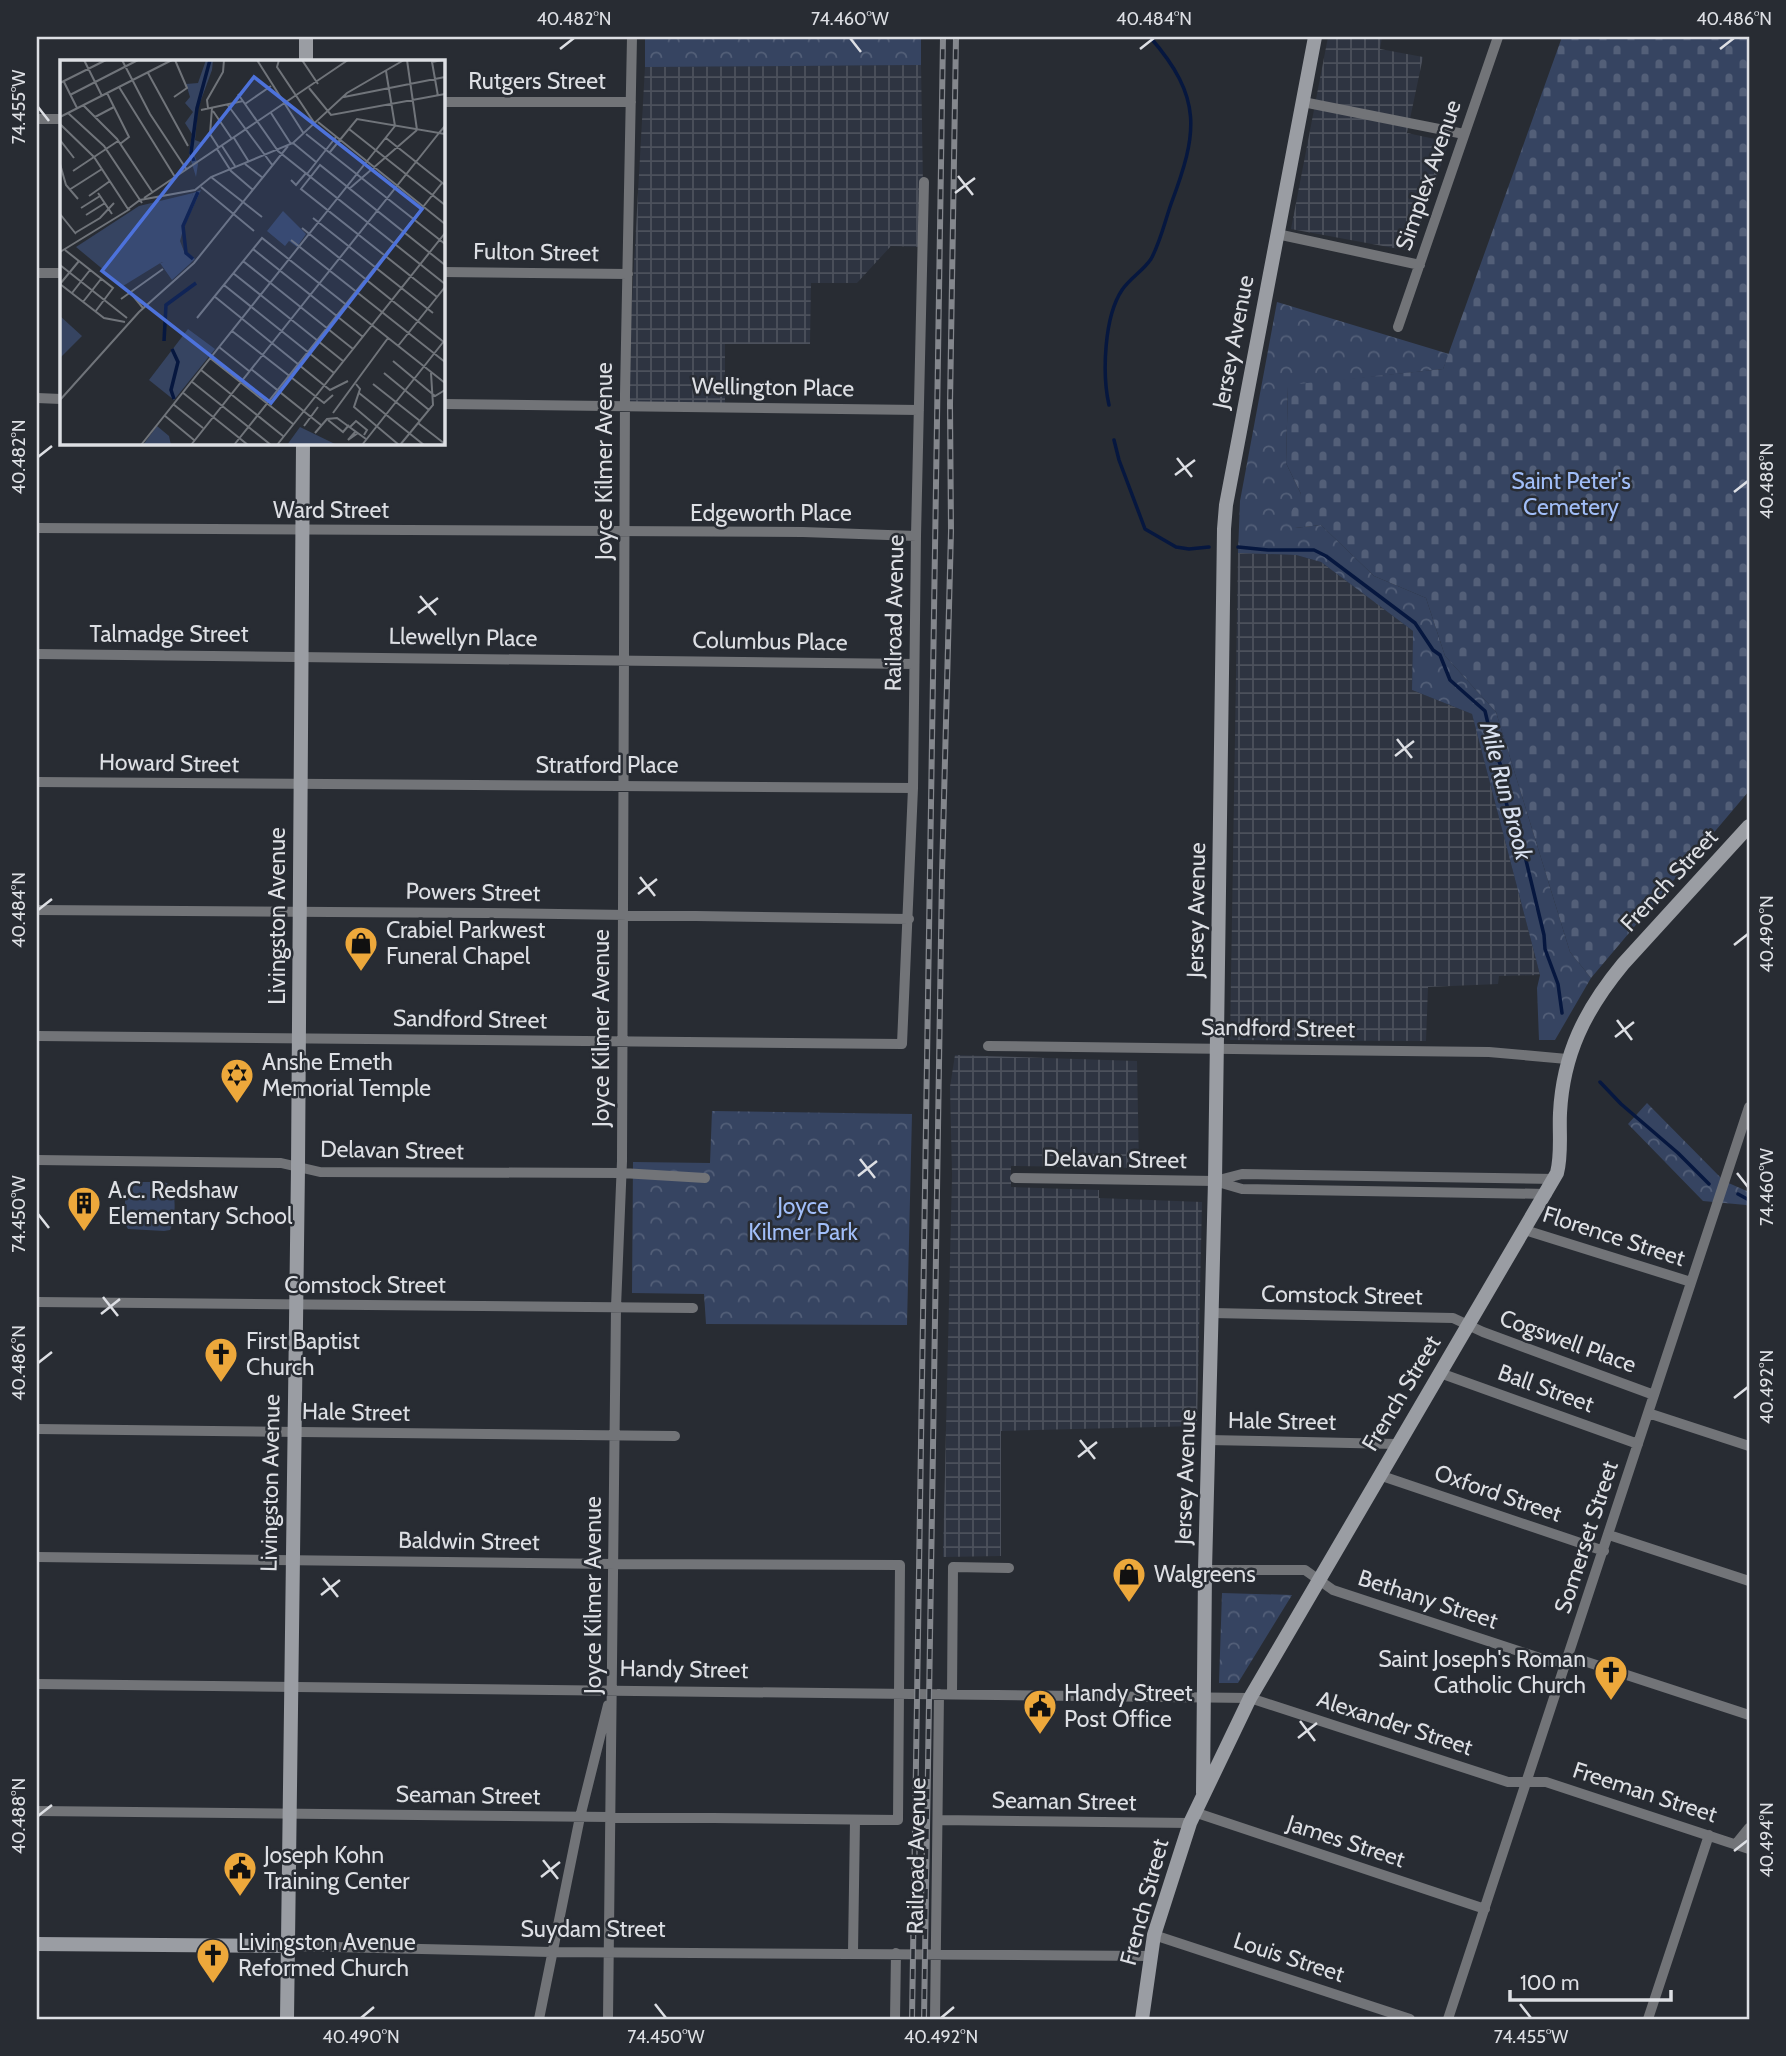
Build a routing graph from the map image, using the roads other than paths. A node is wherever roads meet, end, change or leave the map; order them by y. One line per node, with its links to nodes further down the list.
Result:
1 (306, 37): 5 (main road)
2 (632, 37): 8 (street, Joyce Kilmer Avenue)
3 (1315, 37): 7 (main road, Jersey Avenue)
4 (1499, 37): 11 (street, Simplex Avenue)
5 (306, 60)
6 (444, 102): 8 (street, Rutgers Street)
7 (1303, 102): 11 (street); 13 (main road, Jersey Avenue)
8 (631, 103): 18 (street, Joyce Kilmer Avenue)
9 (37, 119): 10 (street)
10 (60, 119)
11 (1464, 134): 14 (street, Simplex Avenue)
12 (924, 182): 24 (street, Railroad Avenue)
13 (1277, 234): 14 (street); 48 (main road, Jersey Avenue)
14 (1420, 265): 19 (street, Simplex Avenue)
15 (444, 272): 18 (street, Fulton Street)
16 (37, 273): 17 (street)
17 (60, 273)
18 (628, 274): 23 (street, Joyce Kilmer Avenue)
19 (1398, 327)
20 (37, 398): 21 (street)
21 (60, 399)
22 (444, 404): 23 (street, Wellington Place)
23 (626, 407): 24 (street, Wellington Place); 28 (street, Joyce Kilmer Avenue)
24 (919, 410): 29 (street, Railroad Avenue)
25 (303, 444): 27 (main road, Livingston Avenue)
26 (37, 528): 27 (street, Ward Street)
27 (302, 531): 28 (street, Ward Street); 31 (main road, Livingston Avenue)
28 (625, 533): 29 (street, Edgeworth Place); 32 (street, Joyce Kilmer Avenue)
29 (916, 536): 33 (street, Railroad Avenue)
30 (37, 654): 31 (street, Talmadge Street)
31 (302, 656): 32 (street, Llewellyn Place); 35 (main road, Livingston Avenue)
32 (625, 661): 33 (street, Columbus Place); 36 (street, Joyce Kilmer Avenue)
33 (915, 664): 37 (street, Railroad Avenue)
34 (37, 782): 35 (street, Howard Street)
35 (300, 785): 36 (street, Stratford Place); 40 (main road, Livingston Avenue)
36 (623, 786): 37 (street, Stratford Place); 41 (street, Joyce Kilmer Avenue)
37 (913, 788): 42 (street, Railroad Avenue)
38 (1749, 826): 49 (main road, French Street)
39 (37, 910): 40 (street, Powers Street)
40 (300, 912): 41 (street, Powers Street); 44 (main road, Livingston Avenue)
41 (622, 916): 42 (street, Powers Street); 45 (street, Joyce Kilmer Avenue)
42 (909, 919): 46 (street, Railroad Avenue)
43 (37, 1036): 44 (street, Sandford Street)
44 (299, 1038): 45 (street, Sandford Street); 52 (main road, Livingston Avenue)
45 (623, 1042): 46 (street, Sandford Street); 53 (street, Joyce Kilmer Avenue)
46 (902, 1044)
47 (988, 1046): 48 (street, Sandford Street)
48 (1216, 1048): 49 (street, Sandford Street); 58 (main road, Jersey Avenue)
49 (1567, 1059): 57 (main road, French Street)
50 (1749, 1107): 62 (street, Somerset Street)
51 (37, 1160): 52 (street, Delavan Street)
52 (298, 1168): 53 (street, Delavan Street); 64 (main road, Livingston Avenue)
53 (622, 1173): 55 (street, Delavan Street); 65 (street, Joyce Kilmer Avenue)
54 (1368, 1176): 57 (street, Delavan Street); 58 (street, Delavan Street); 59 (street)
55 (705, 1178)
56 (1015, 1178): 58 (street, Delavan Street)
57 (1555, 1178): 60 (main road, French Street)
58 (1215, 1181): 59 (street, Delavan Street); 67 (main road, Jersey Avenue)
59 (1368, 1190): 60 (street, Delavan Street)
60 (1547, 1194): 61 (main road, French Street)
61 (1525, 1230): 62 (street, Florence Street); 68 (main road, French Street)
62 (1691, 1282): 70 (street, Somerset Street)
63 (37, 1302): 64 (street, Comstock Street)
64 (296, 1305): 65 (street, Comstock Street); 73 (main road, Livingston Avenue)
65 (616, 1307): 66 (street, Comstock Street); 74 (street, Joyce Kilmer Avenue)
66 (693, 1308)
67 (1212, 1313): 68 (street, Comstock Street); 76 (main road, Jersey Avenue)
68 (1468, 1325): 69 (main road, French Street); 70 (street, Cogswell Place)
69 (1440, 1373): 77 (main road, French Street); 78 (street, Ball Street)
70 (1654, 1395): 71 (street, Somerset Street)
71 (1648, 1413): 78 (street, Somerset Street); 79 (street)
72 (37, 1429): 73 (street, Hale Street)
73 (294, 1432): 74 (street, Hale Street); 84 (main road, Livingston Avenue)
74 (615, 1435): 75 (street, Hale Street); 85 (street, Joyce Kilmer Avenue)
75 (675, 1436)
76 (1208, 1440): 77 (street, Hale Street); 88 (main road, Jersey Avenue)
77 (1396, 1444): 80 (main road, French Street)
78 (1638, 1444): 81 (street, Somerset Street)
79 (1749, 1446)
80 (1379, 1475): 82 (street, Oxford Street); 89 (main road, French Street)
81 (1609, 1535): 82 (street, Somerset Street); 90 (street)
82 (1604, 1551): 91 (street, Somerset Street)
83 (37, 1557): 84 (street, Baldwin Street)
84 (292, 1560): 85 (street, Baldwin Street); 93 (main road, Livingston Avenue)
85 (614, 1564): 86 (street, Baldwin Street); 94 (street, Joyce Kilmer Avenue)
86 (900, 1565): 95 (street, Railroad Avenue)
87 (1009, 1568): 97 (street)
88 (1205, 1570): 89 (street); 98 (main road, Jersey Avenue)
89 (1318, 1579): 91 (street, Bethany Street); 99 (main road, French Street)
90 (1749, 1581)
91 (1567, 1661): 100 (street, Bethany Street); 101 (street, Somerset Street)
92 (37, 1684): 93 (street, Handy Street)
93 (289, 1686): 94 (street, Handy Street); 104 (main road, Livingston Avenue)
94 (613, 1689): 95 (street, Handy Street); 105 (street); 106 (street, Joyce Kilmer Avenue)
95 (901, 1693): 96 (street, Handy Street); 110 (street, Railroad Avenue)
96 (939, 1694): 97 (street, Handy Street); 109 (street, Railroad Avenue)
97 (952, 1694): 98 (street, Handy Street)
98 (1205, 1696): 99 (street, Alexander Street); 102 (main road, Jersey Avenue)
99 (1250, 1698): 101 (street, Alexander Street); 102 (main road, French Street)
100 (1749, 1715)
101 (1528, 1782): 112 (street, Freeman Street); 115 (street, Somerset Street)
102 (1203, 1793): 107 (main road, French Street)
103 (37, 1811): 104 (street, Seaman Street)
104 (289, 1814): 105 (street, Seaman Street); 118 (main road, Livingston Avenue)
105 (580, 1817): 106 (street, Seaman Street); 120 (street)
106 (611, 1818): 108 (street, Seaman Street); 119 (street, Joyce Kilmer Avenue)
107 (1192, 1818): 109 (street, Seaman Street); 115 (street, James Street); 116 (main road, French Street)
108 (855, 1820): 110 (street, Seaman Street); 121 (street)
109 (938, 1820): 123 (street, Railroad Avenue)
110 (898, 1821)
111 (1749, 1828): 113 (street)
112 (1709, 1835): 113 (street, Freeman Street); 133 (street)
113 (1736, 1844): 114 (street, Freeman Street)
114 (1749, 1849)
115 (1485, 1909): 132 (street, Somerset Street)
116 (1154, 1935): 124 (main road, French Street); 131 (street, Louis Street)
117 (37, 1944): 118 (main road, Suydam Street)
118 (288, 1946): 120 (street, Suydam Street); 125 (main road, Livingston Avenue)
119 (610, 1951): 120 (street, Suydam Street); 121 (street, Suydam Street); 127 (street, Joyce Kilmer Avenue)
120 (551, 1952): 126 (street)
121 (853, 1952): 122 (street, Suydam Street)
122 (896, 1953): 123 (street, Suydam Street); 128 (street, Railroad Avenue)
123 (936, 1954): 124 (street, Suydam Street); 129 (street, Railroad Avenue)
124 (1150, 1956): 130 (main road, French Street)
125 (287, 2019)
126 (539, 2019)
127 (608, 2019)
128 (895, 2019)
129 (935, 2019)
130 (1142, 2019)
131 (1410, 2019)
132 (1448, 2019)
133 (1648, 2019)

